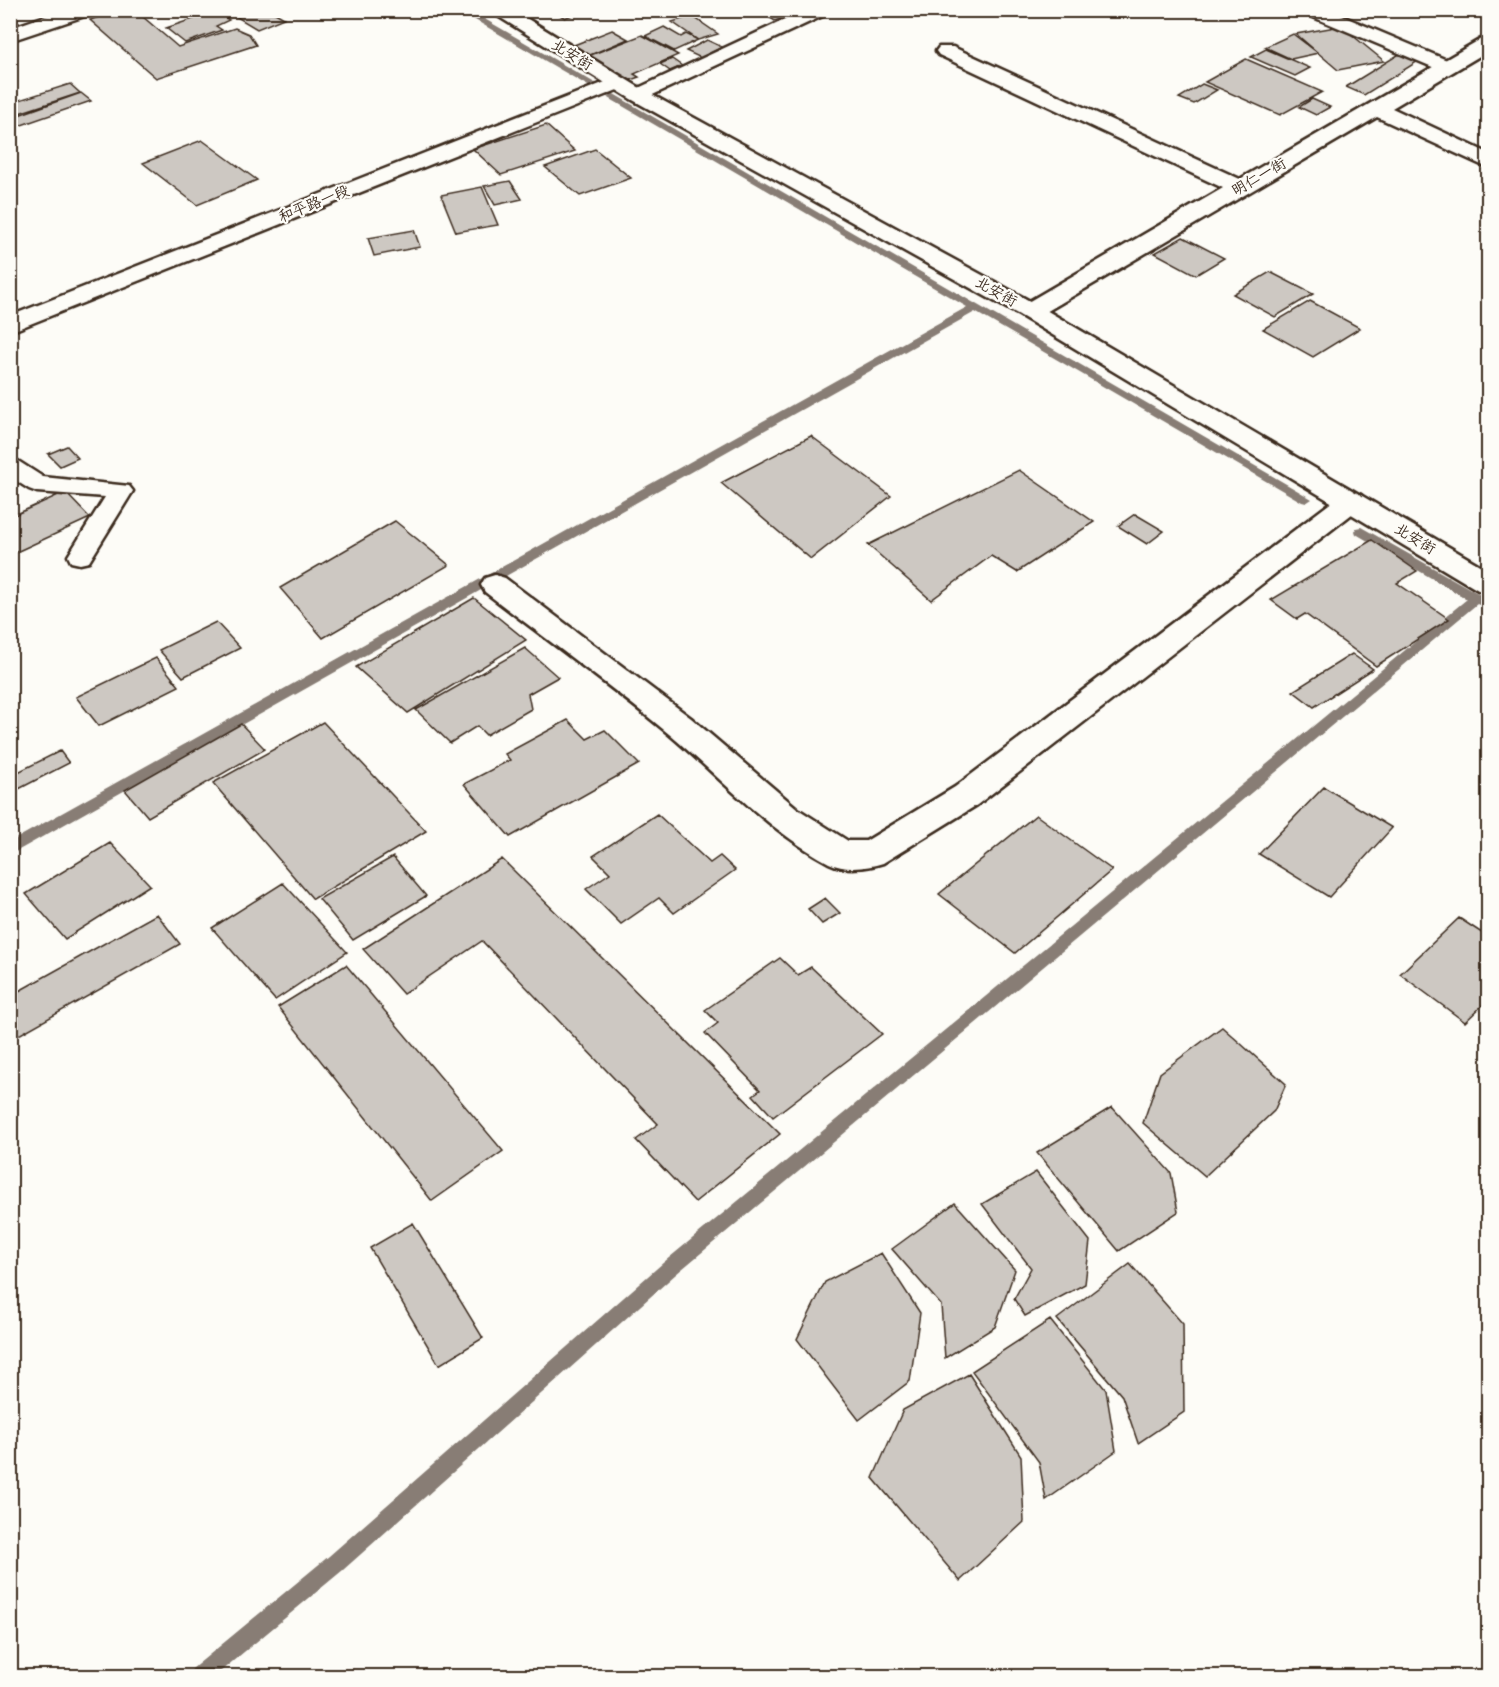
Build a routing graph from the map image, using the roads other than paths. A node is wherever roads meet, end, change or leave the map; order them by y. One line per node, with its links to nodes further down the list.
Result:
1 (84, 10): 5 (street)
2 (498, 10): 9 (street, 北安街)
3 (821, 10): 9 (lane)
4 (1312, 10): 8 (lane)
5 (10, 35)
6 (1488, 43): 8 (street, 明仁一街)
7 (946, 51): 12 (street)
8 (1448, 67): 10 (street, 明仁一街)
9 (614, 90): 13 (street, 北安街); 14 (street, 和平路一段)
10 (1377, 109): 11 (street); 12 (street, 明仁一街)
11 (1488, 161)
12 (1241, 188): 13 (street, 明仁一街)
13 (1030, 311): 16 (street, 北安街)
14 (10, 325)
15 (10, 466): 17 (lane)
16 (1351, 501): 18 (street, 北安街); 19 (street)
17 (80, 556)
18 (1488, 583)
19 (495, 585)

